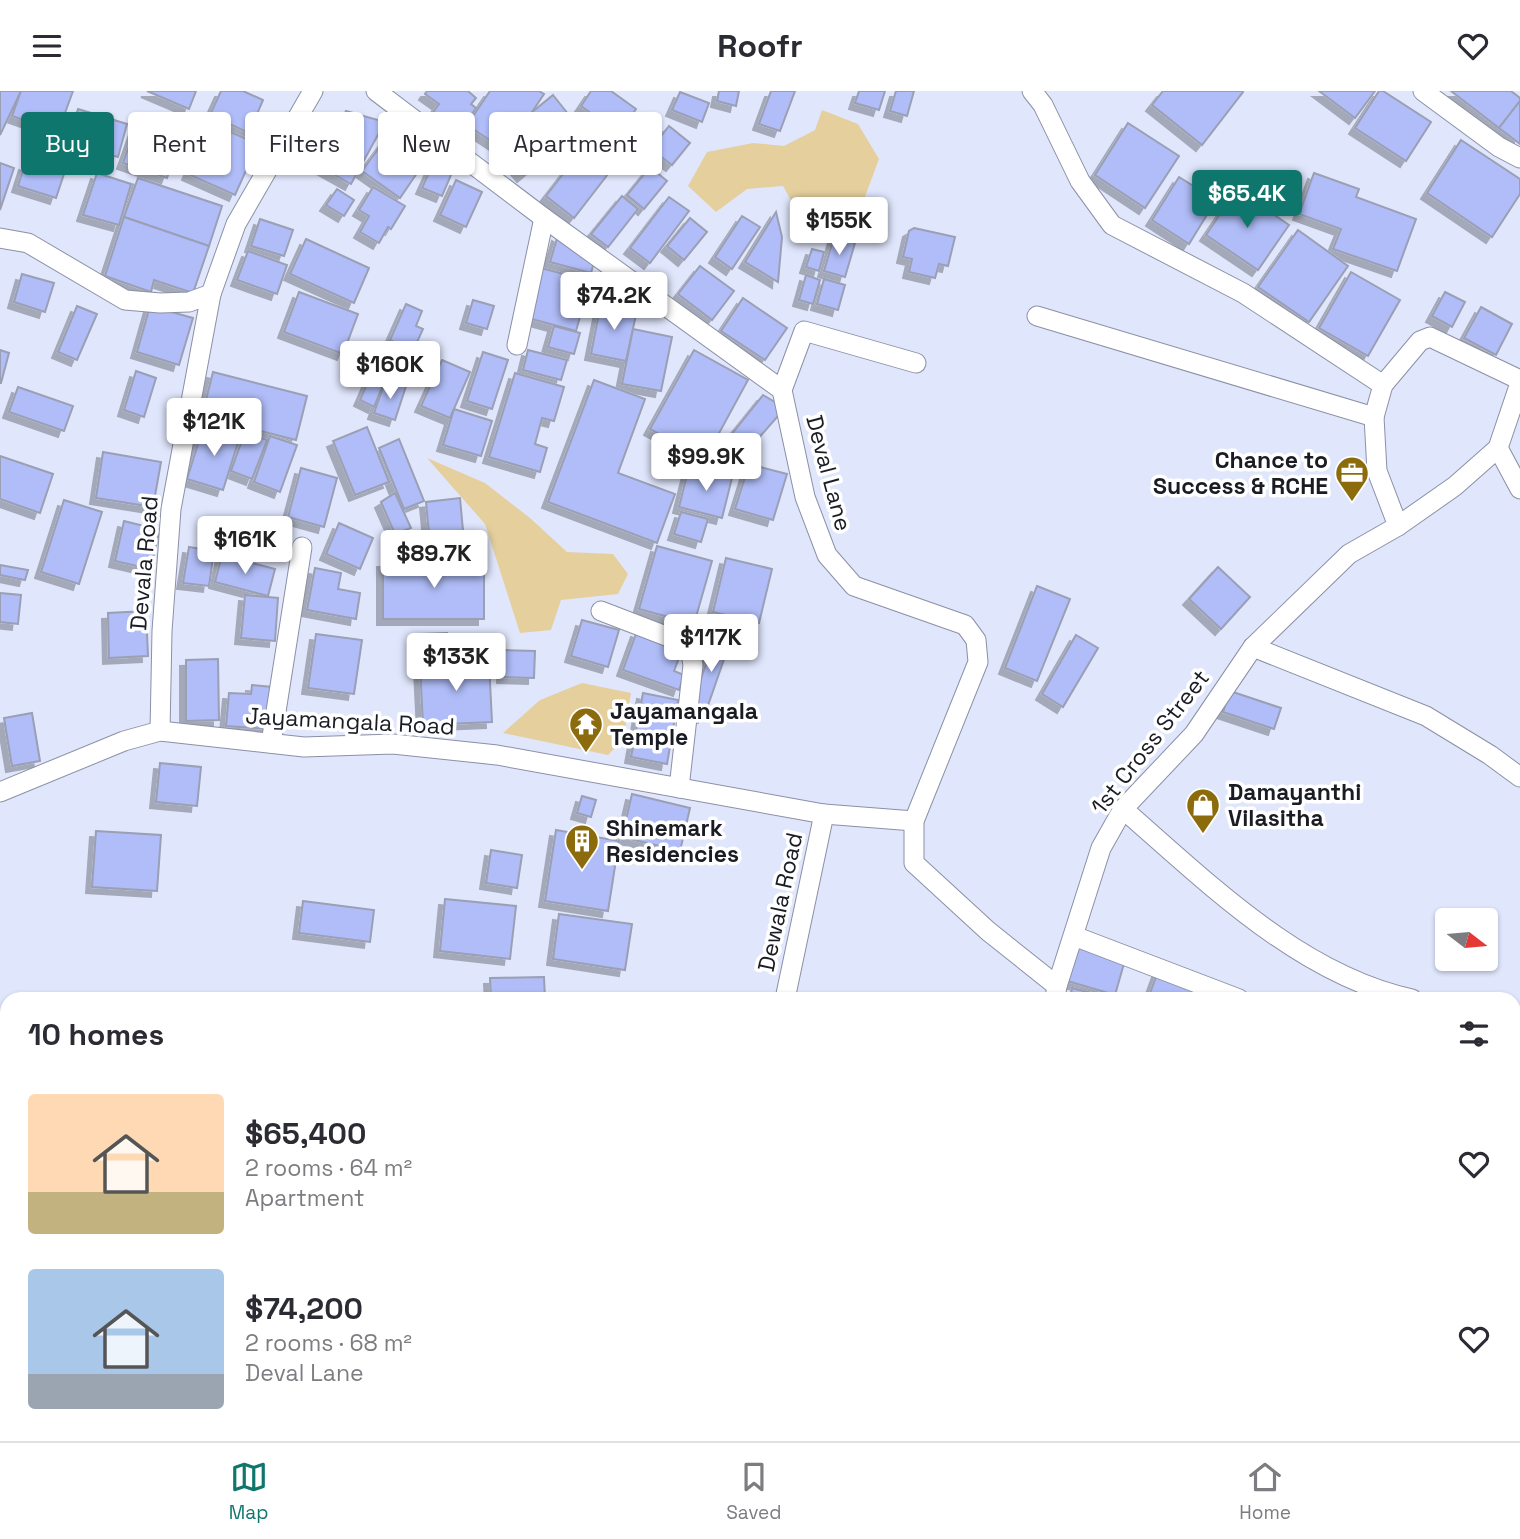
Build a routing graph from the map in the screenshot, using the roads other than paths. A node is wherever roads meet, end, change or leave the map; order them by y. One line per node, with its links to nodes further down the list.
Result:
1 (313, 91): 8 (street, Devala Road)
2 (376, 91): 6 (street)
3 (1032, 91): 13 (street)
4 (1423, 91): 5 (street)
5 (1520, 158)
6 (544, 218): 10 (street); 14 (street)
7 (0, 239): 8 (street)
8 (211, 295): 22 (street, Devala Road)
9 (1037, 316): 15 (street)
10 (517, 345)
11 (916, 363): 14 (street)
12 (1520, 381): 13 (street); 16 (street, 1st Cross Street)
13 (1383, 385): 15 (street)
14 (782, 390): 29 (street, Deval Lane)
15 (1374, 417): 18 (street)
16 (1498, 448): 17 (street); 18 (street, 1st Cross Street)
17 (1520, 489)
18 (1398, 526): 21 (street, 1st Cross Street)
19 (302, 547): 23 (street)
20 (601, 611): 25 (street)
21 (1253, 647): 24 (street); 27 (street, 1st Cross Street)
22 (160, 731): 23 (street, Jayamangala Road); 26 (street, Jayamangala Road)
23 (271, 744): 25 (street, Jayamangala Road)
24 (1520, 777)
25 (679, 788): 28 (street, Jayamangala Road)
26 (0, 792)
27 (1123, 809): 30 (street, 1st Cross Street); 35 (street)
28 (824, 814): 29 (street, Jayamangala Road); 31 (street, Dewala Road)
29 (914, 821): 32 (street, Deval Lane)
30 (1074, 936): 33 (street, 1st Cross Street); 34 (street)
31 (786, 992)
32 (1055, 992)
33 (1056, 992)
34 (1221, 992)
35 (1386, 992)

